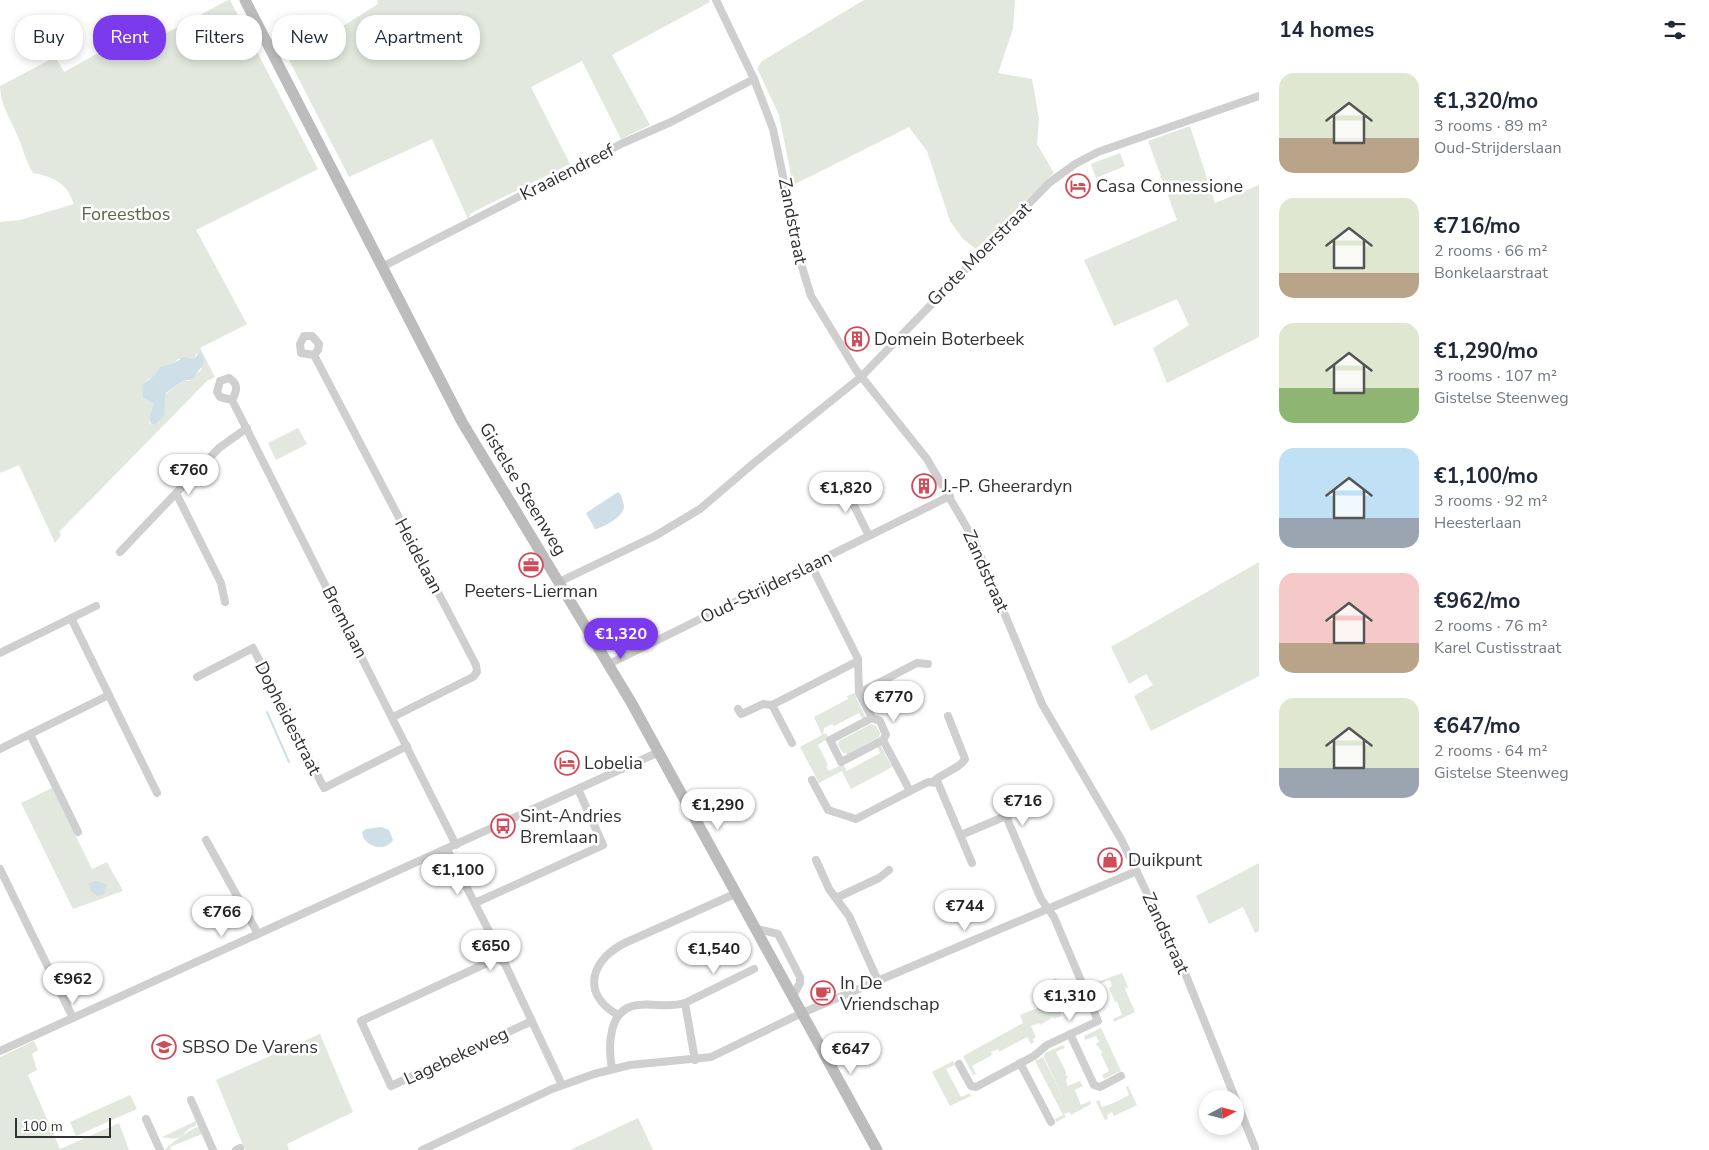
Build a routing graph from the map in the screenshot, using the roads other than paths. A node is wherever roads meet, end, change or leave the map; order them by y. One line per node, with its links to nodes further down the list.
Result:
1 (245, 0): 5 (main road, Gistelse Steenweg)
2 (716, 0): 3 (street, Zandstraat)
3 (754, 79): 5 (street, Kraaiendreef); 7 (street, Zandstraat)
4 (1259, 96): 7 (street, Grote Moerstraat)
5 (382, 267): 16 (main road, Gistelse Steenweg)
6 (314, 355): 30 (street, Heidelaan)
7 (861, 377): 12 (street, Zandstraat); 16 (street, Grote Moerstraat)
8 (232, 400): 9 (street, Bremlaan)
9 (247, 428): 11 (street); 30 (street, Bremlaan)
10 (824, 487): 13 (street)
11 (176, 493): 14 (street); 17 (street)
12 (950, 496): 13 (street, Oud-Strijderslaan); 54 (street, Zandstraat)
13 (869, 536): 15 (street, Oud-Strijderslaan)
14 (120, 552)
15 (811, 564): 21 (street); 22 (street, Oud-Strijderslaan)
16 (559, 582): 22 (main road, Gistelse Steenweg)
17 (225, 602)
18 (96, 606): 19 (street)
19 (71, 618): 20 (street); 26 (street)
20 (0, 653)
21 (858, 661): 25 (street); 27 (street)
22 (609, 664): 37 (main road, Gistelse Steenweg)
23 (928, 664): 25 (street)
24 (197, 677): 35 (street, Dopheidestraat)
25 (859, 693): 31 (street)
26 (109, 695): 32 (street); 42 (street)
27 (772, 705): 28 (street); 34 (street)
28 (738, 709)
29 (948, 716): 39 (street)
30 (392, 717): 35 (street, Bremlaan)
31 (872, 718): 33 (street); 33 (street)
32 (30, 734): 36 (street); 45 (street)
33 (883, 740): 41 (street)
34 (792, 743)
35 (407, 746): 48 (street, Bremlaan)
36 (0, 749)
37 (659, 752): 40 (street); 55 (main road, Gistelse Steenweg)
38 (812, 780): 41 (street)
39 (934, 781): 41 (street); 46 (street)
40 (578, 790): 48 (street); 57 (street)
41 (910, 791)
42 (157, 793)
43 (1018, 811): 44 (street)
44 (1006, 816): 46 (street); 58 (street)
45 (78, 832)
46 (961, 835): 51 (street)
47 (206, 840): 60 (street)
48 (456, 845): 49 (street)
49 (447, 849): 57 (street); 60 (street)
50 (816, 860): 56 (street)
51 (972, 863)
52 (0, 869): 66 (street)
53 (889, 870): 56 (street)
54 (1137, 871): 58 (street); 83 (street, Zandstraat)
55 (737, 893): 64 (main road, Gistelse Steenweg); 65 (street)
56 (836, 898): 62 (street)
57 (475, 903): 59 (street)
58 (1048, 909): 62 (street); 68 (street)
59 (490, 933)
60 (258, 934): 66 (street)
61 (754, 969): 63 (street)
62 (878, 981): 64 (street)
63 (685, 1003): 65 (street); 70 (street)
64 (802, 1013): 70 (street); 82 (main road, Gistelse Steenweg)
65 (618, 1015): 73 (street)
66 (73, 1018): 69 (street)
67 (532, 1021): 67 (street, Lagebekeweg); 75 (street)
68 (1070, 1034): 72 (street); 74 (street)
69 (0, 1051)
70 (695, 1060): 73 (street)
71 (960, 1064): 72 (street)
72 (1020, 1064): 78 (street)
73 (612, 1069): 75 (street)
74 (1121, 1076)
75 (562, 1085): 81 (street)
76 (191, 1100): 80 (street)
77 (146, 1119): 79 (street)
78 (1051, 1122)
79 (160, 1150)
80 (213, 1150)
81 (422, 1150)
82 (877, 1150)
83 (1256, 1150)

